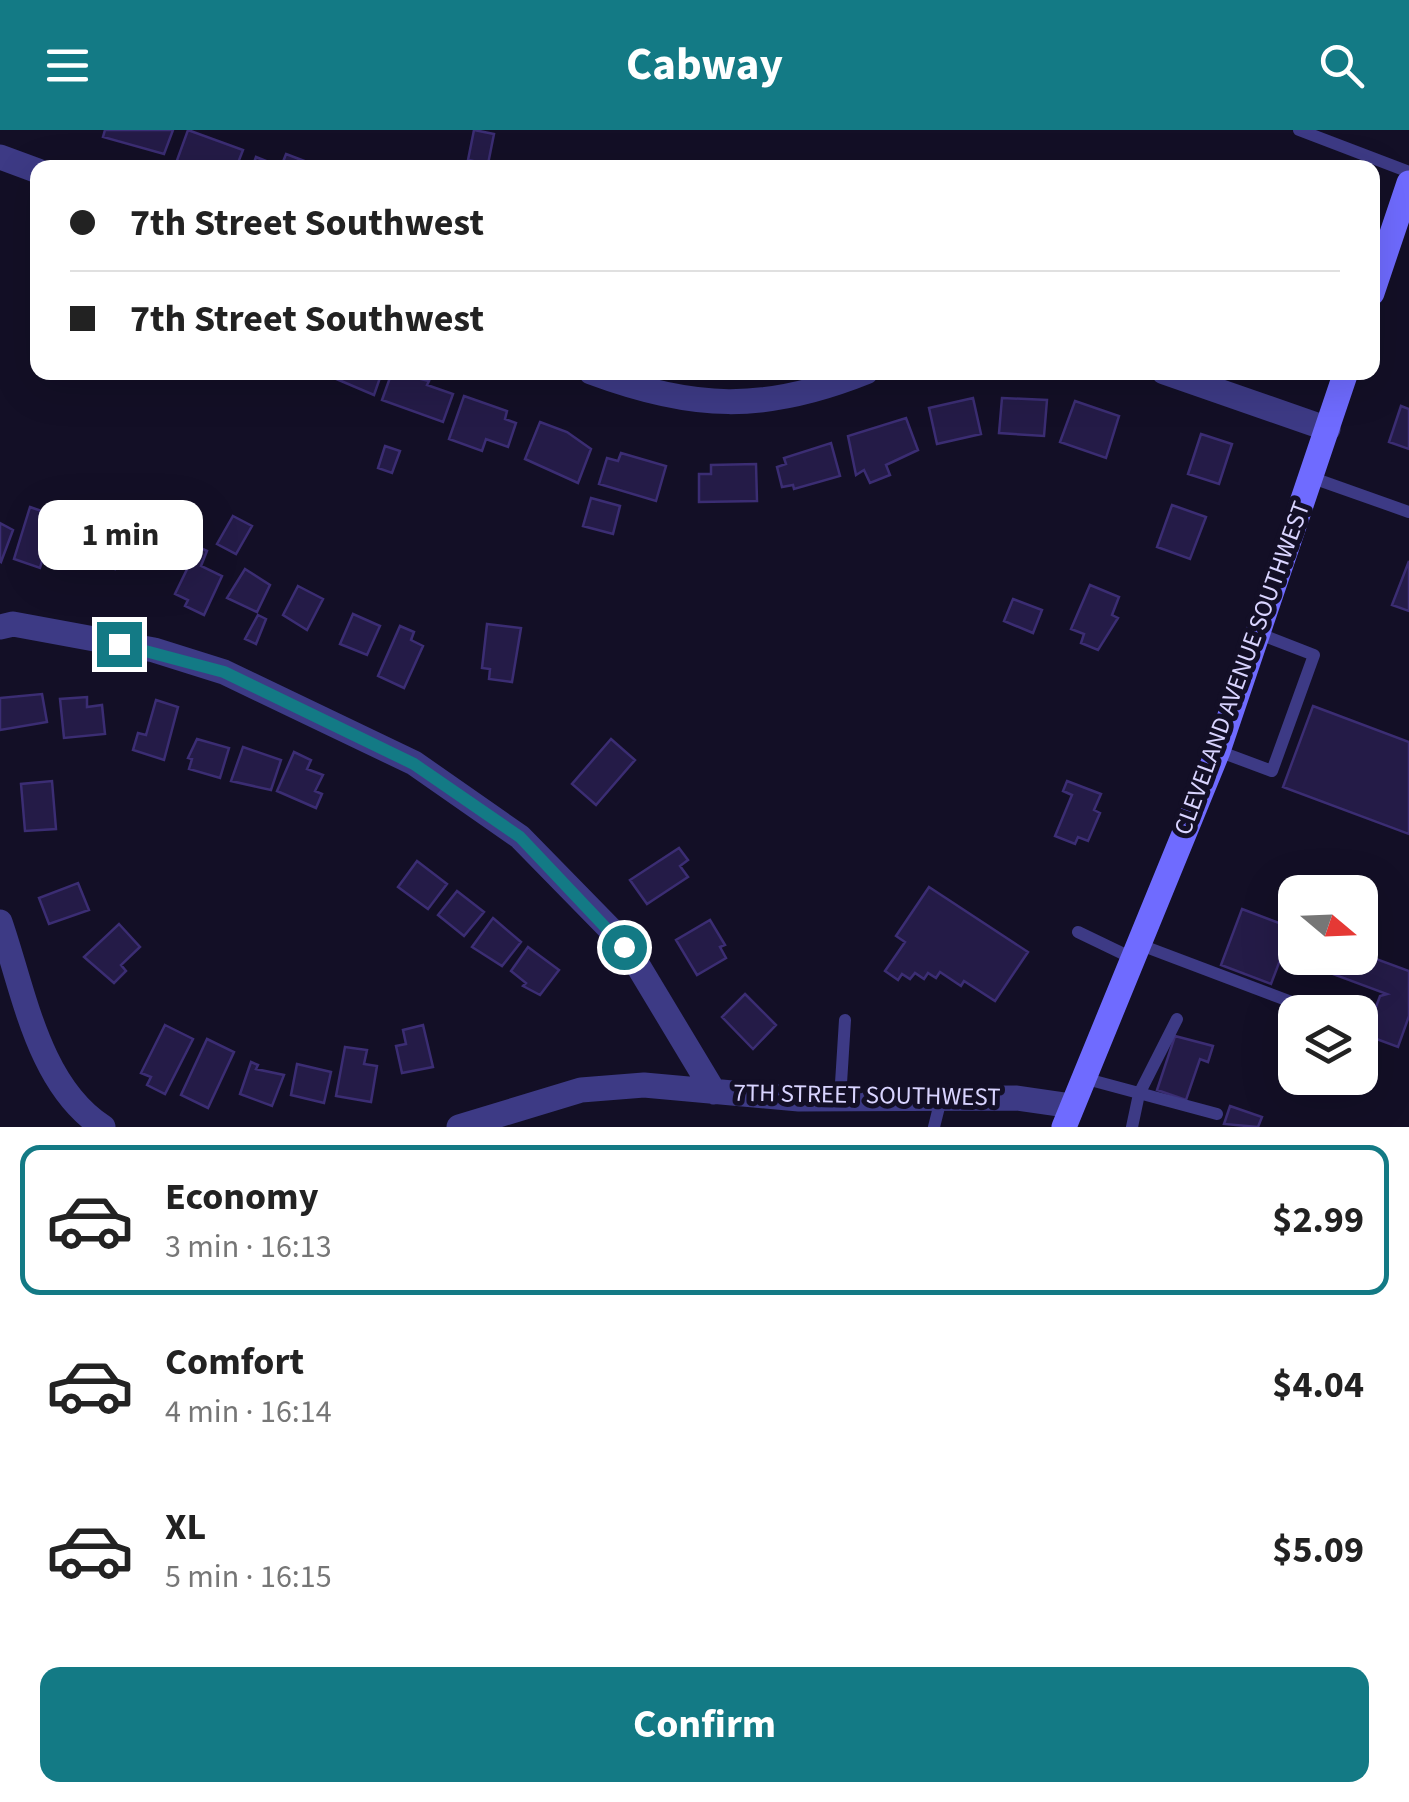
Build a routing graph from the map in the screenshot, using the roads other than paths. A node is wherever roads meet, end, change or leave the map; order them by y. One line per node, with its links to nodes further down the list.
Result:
1 (1299, 130): 3 (lane)
2 (0, 158): 5 (street)
3 (1378, 160)
4 (1380, 161): 6 (lane)
5 (30, 168)
6 (1409, 172)
7 (1409, 183): 8 (main road)
8 (1380, 269)
9 (612, 380): 10 (street)
10 (841, 380)
11 (1187, 380): 13 (street)
12 (1343, 380): 13 (main road, CLEVELAND AVENUE SOUTHWEST)
13 (1328, 429): 14 (main road, CLEVELAND AVENUE SOUTHWEST)
14 (1310, 477): 15 (lane); 17 (main road, CLEVELAND AVENUE SOUTHWEST)
15 (1409, 512)
16 (0, 626): 26 (street, 7TH STREET SOUTHWEST)
17 (1256, 634): 18 (main road, CLEVELAND AVENUE SOUTHWEST); 18 (lane)
18 (1218, 751): 21 (main road, CLEVELAND AVENUE SOUTHWEST)
19 (0, 922): 32 (street)
20 (1078, 932): 21 (lane)
21 (1135, 951): 22 (lane); 25 (main road, CLEVELAND AVENUE SOUTHWEST)
22 (1278, 999)
23 (845, 1020): 28 (lane)
24 (1176, 1020): 27 (lane)
25 (1083, 1078): 27 (lane); 31 (main road, CLEVELAND AVENUE SOUTHWEST)
26 (714, 1092): 28 (street, 7TH STREET SOUTHWEST); 33 (street)
27 (1139, 1094): 30 (lane); 35 (lane)
28 (840, 1099): 29 (street, 7TH STREET SOUTHWEST)
29 (941, 1099): 31 (street, 7TH STREET SOUTHWEST); 34 (lane)
30 (1217, 1114)
31 (1068, 1117)
32 (103, 1127)
33 (459, 1127)
34 (934, 1127)
35 (1132, 1127)

